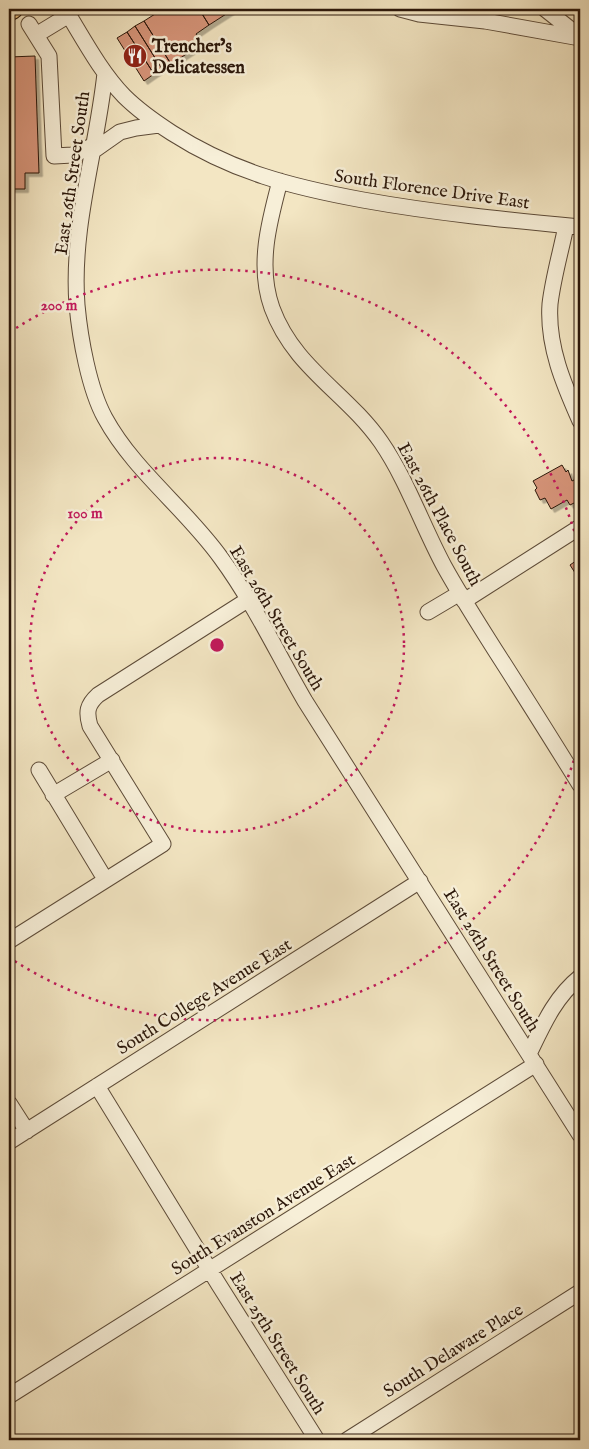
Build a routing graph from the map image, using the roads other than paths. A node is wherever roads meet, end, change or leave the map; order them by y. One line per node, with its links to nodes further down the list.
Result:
1 (13, 9): 5 (main road)
2 (400, 9): 7 (street)
3 (500, 9): 7 (street)
4 (544, 9): 8 (street)
5 (9, 11)
6 (67, 12): 9 (street, East 26th Street South); 11 (street)
7 (489, 22): 8 (street)
8 (580, 38)
9 (105, 73): 10 (street, South Florence Drive East); 11 (street, East 26th Street South)
10 (159, 125): 11 (street); 12 (street, South Florence Drive East)
11 (93, 148): 17 (street, East 26th Street South)
12 (280, 181): 13 (street, South Florence Drive East); 16 (street, East 26th Place South)
13 (573, 226): 14 (street)
14 (580, 421)
15 (580, 527): 16 (street)
16 (462, 597): 18 (street); 21 (street, East 26th Place South)
17 (249, 599): 19 (street); 24 (street, East 26th Street South)
18 (428, 612)
19 (112, 760): 22 (street); 23 (street)
20 (38, 770): 22 (street)
21 (580, 785)
22 (54, 795): 23 (street)
23 (105, 880): 25 (street)
24 (420, 881): 27 (street, East 26th Street South); 28 (street, South College Avenue East)
25 (9, 940)
26 (580, 977): 27 (street)
27 (533, 1059): 31 (street, East 26th Street South); 33 (street, South Evanston Avenue East)
28 (98, 1086): 30 (street, South College Avenue East); 33 (street, East 25th Street South)
29 (9, 1102): 30 (street)
30 (26, 1131): 32 (street, South College Avenue East)
31 (580, 1135)
32 (9, 1142)
33 (210, 1270): 35 (street, South Evanston Avenue East); 36 (street, East 25th Street South)
34 (580, 1292): 37 (street, South Delaware Place)
35 (9, 1396)
36 (317, 1440)
37 (347, 1440)

